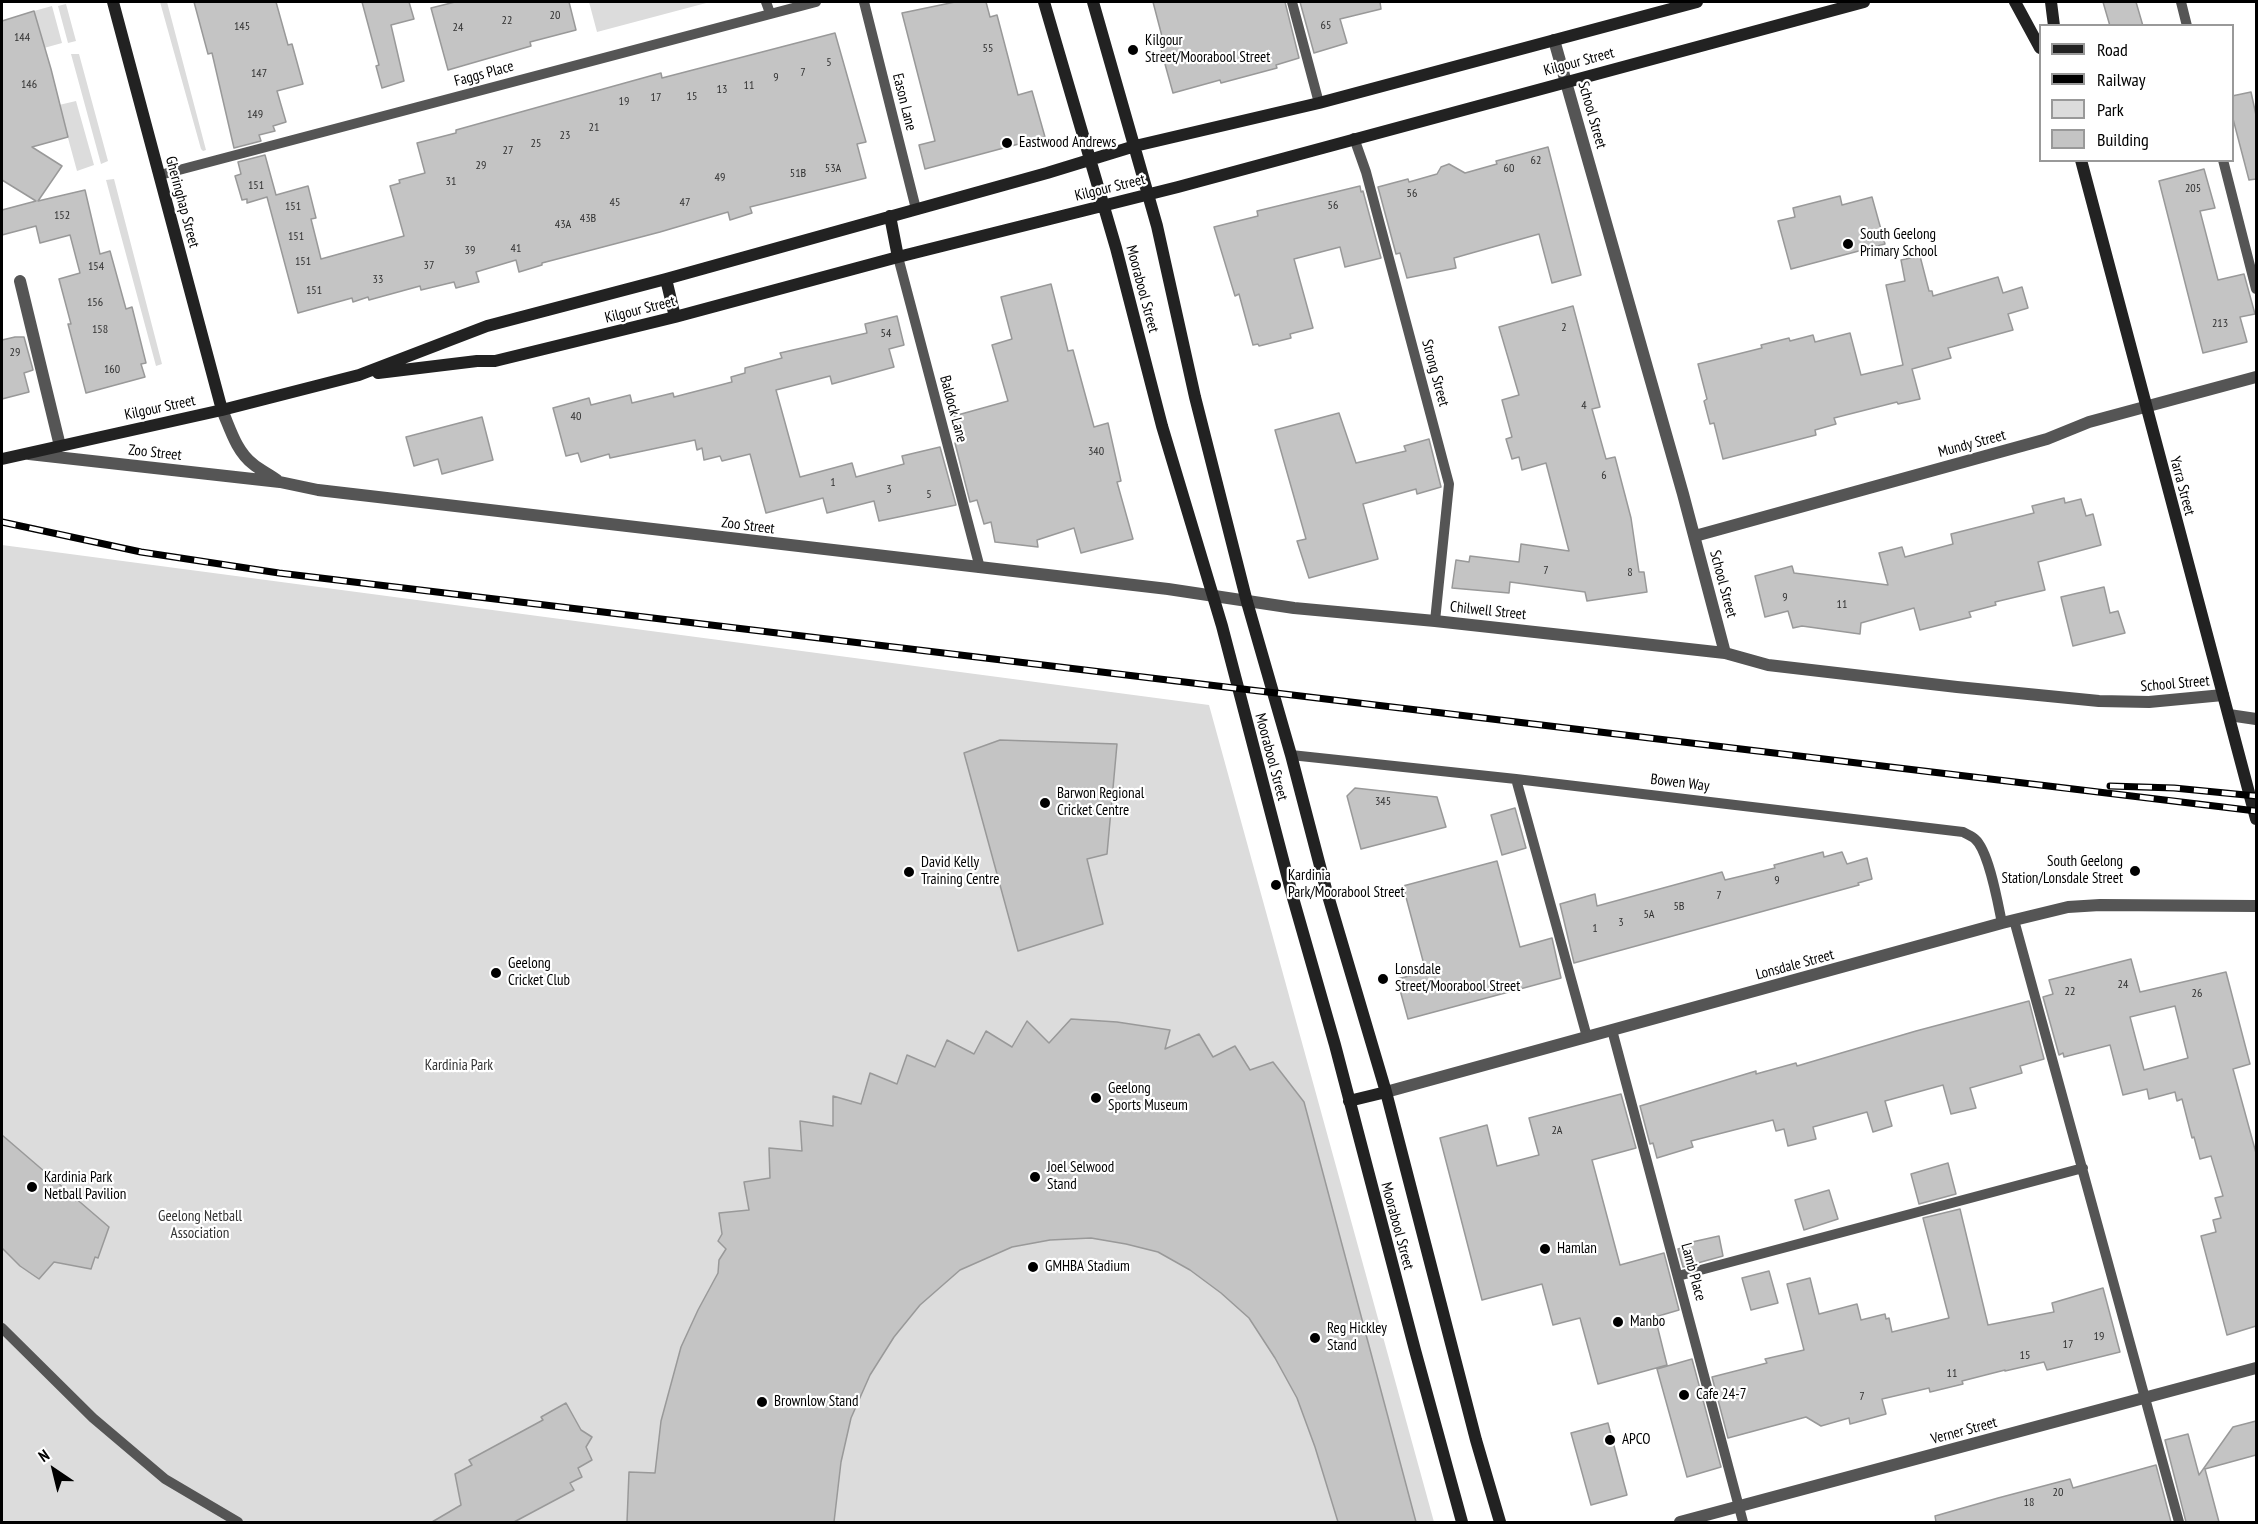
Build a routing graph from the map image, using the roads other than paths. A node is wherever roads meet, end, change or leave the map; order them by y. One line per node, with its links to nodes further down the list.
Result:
1 (113, 2): 25 (street, Gheringhap Street)
2 (766, 2): 13 (lane)
3 (816, 2): 13 (lane, Faggs Place)
4 (864, 2): 28 (lane, Eason Lane)
5 (1044, 2): 22 (street, Moorabool Street)
6 (1094, 2): 21 (street, Moorabool Street)
7 (1292, 2): 19 (lane)
8 (1697, 2): 16 (street, Kilgour Street)
9 (1864, 2): 18 (street, Kilgour Street)
10 (2015, 2): 17 (street)
11 (2051, 2): 14 (street)
12 (2181, 2): 15 (lane)
13 (770, 14): 25 (lane, Faggs Place)
14 (2054, 24)
15 (2186, 24)
16 (1554, 40): 18 (street, School Street); 19 (street, Kilgour Street)
17 (2039, 46)
18 (1567, 80): 20 (street, Kilgour Street); 43 (street, School Street)
19 (1318, 103): 21 (street, Kilgour Street)
20 (1354, 138): 26 (street, Kilgour Street); 47 (lane, Strong Street)
21 (1135, 146): 22 (street, Kilgour Street); 26 (street, Moorabool Street)
22 (1089, 160): 27 (street, Moorabool Street); 28 (street, Kilgour Street)
23 (2081, 162): 37 (street, Yarra Street)
24 (2224, 162): 33 (lane)
25 (160, 175): 38 (street, Gheringhap Street)
26 (1148, 194): 27 (street, Kilgour Street); 46 (street, Moorabool Street)
27 (1102, 205): 30 (street, Kilgour Street); 45 (street, Moorabool Street)
28 (916, 209): 29 (street, Kilgour Street)
29 (890, 216): 30 (street); 31 (street, Kilgour Street)
30 (898, 257): 34 (street, Kilgour Street); 44 (lane, Baldock Lane)
31 (666, 279): 34 (street); 35 (street, Kilgour Street)
32 (20, 281): 39 (street)
33 (2256, 289)
34 (675, 317): 35 (street, Kilgour Street)
35 (359, 375): 38 (street, Kilgour Street)
36 (2256, 377): 37 (street, Mundy Street)
37 (2145, 407): 43 (street, Mundy Street); 49 (street, Yarra Street)
38 (222, 410): 39 (street, Kilgour Street); 42 (street, Zoo Street)
39 (60, 446): 40 (street, Kilgour Street)
40 (26, 454): 41 (street, Kilgour Street); 42 (street, Zoo Street)
41 (2, 459)
42 (280, 482): 44 (street, Zoo Street)
43 (1695, 536): 48 (street, School Street)
44 (980, 568): 45 (street, Zoo Street)
45 (1213, 597): 46 (street, Chilwell Street); 60 (street, Moorabool Street)
46 (1247, 602): 47 (street, Chilwell Street); 52 (street, Moorabool Street)
47 (1435, 621): 48 (street, Chilwell Street)
48 (1725, 653): 49 (street, School Street)
49 (2223, 695): 50 (street, Yarra Street)
50 (2229, 716): 51 (street); 54 (street, Yarra Street)
51 (2256, 718)
52 (1291, 755): 53 (lane, Bowen Way); 59 (street, Moorabool Street)
53 (1516, 779): 56 (lane, Bowen Way); 58 (lane)
54 (2256, 819)
55 (2256, 906): 56 (street, Lonsdale Street)
56 (2008, 922): 57 (street, Lonsdale Street); 61 (lane, Bowen Way)
57 (1612, 1030): 58 (street, Lonsdale Street); 62 (lane, Lamb Place)
58 (1587, 1037): 59 (street, Lonsdale Street)
59 (1386, 1092): 60 (street, Lonsdale Street); 69 (street, Moorabool Street)
60 (1349, 1101): 68 (street, Moorabool Street)
61 (2083, 1168): 62 (lane); 65 (lane, Bowen Way)
62 (1678, 1276): 66 (lane, Lamb Place)
63 (2, 1328): 67 (lane)
64 (2256, 1368): 65 (street, Verner Street)
65 (2146, 1398): 66 (street, Verner Street); 72 (lane, Bowen Way)
66 (1739, 1507): 70 (street, Verner Street); 71 (lane, Lamb Place)
67 (238, 1522)
68 (1462, 1522)
69 (1500, 1522)
70 (1680, 1522)
71 (1743, 1522)
72 (2179, 1522)

